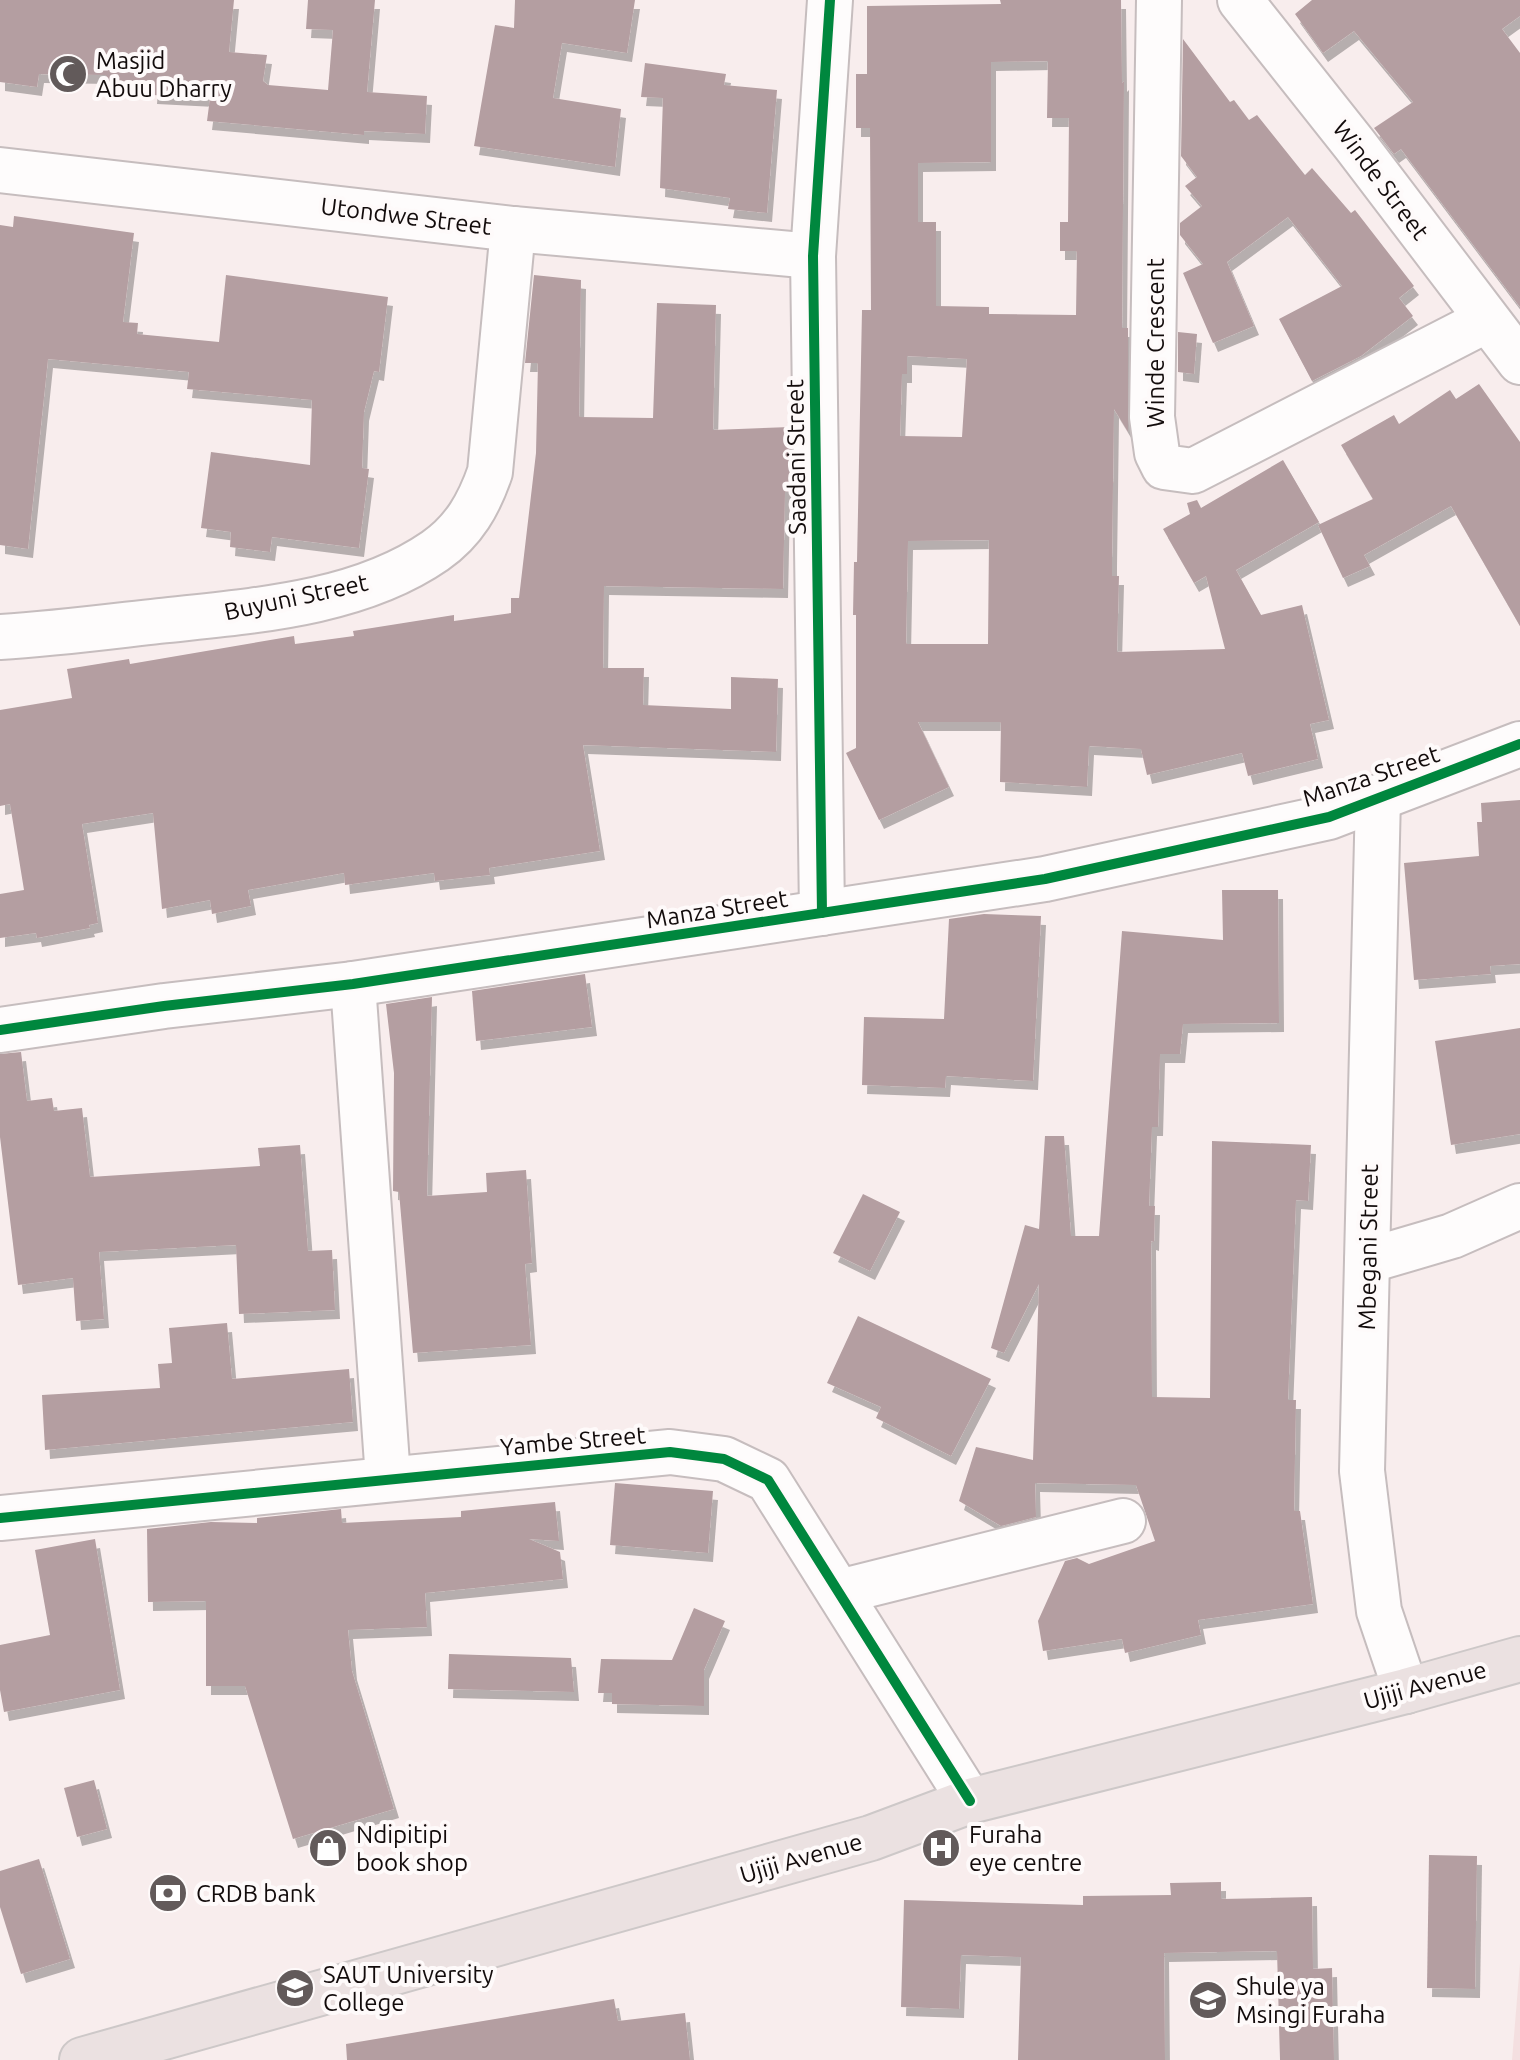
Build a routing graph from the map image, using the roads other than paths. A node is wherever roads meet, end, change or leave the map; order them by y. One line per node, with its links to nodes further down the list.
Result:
1 (830, 0): 6 (street, Saadani Street)
2 (1159, 0): 7 (street, Winde Crescent)
3 (1240, 0): 7 (street, Winde Street)
4 (0, 170): 5 (street, Utondwe Street)
5 (513, 229): 6 (street, Utondwe Street); 9 (street, Buyuni Street)
6 (813, 256): 12 (street, Saadani Street)
7 (1487, 320): 8 (street, Winde Street)
8 (1520, 362)
9 (0, 637)
10 (1520, 744): 11 (street, Manza Street)
11 (1378, 797): 12 (street, Manza Street); 16 (street, Mbegani Street)
12 (822, 913): 13 (street, Manza Street)
13 (353, 984): 14 (street, Manza Street); 17 (street)
14 (0, 1030)
15 (1520, 1206): 16 (street)
16 (1367, 1261): 22 (street, Mbegani Street)
17 (388, 1478): 18 (street, Yambe Street); 20 (street, Yambe Street)
18 (0, 1518)
19 (1123, 1521): 20 (street)
20 (839, 1592): 23 (street, Yambe Street)
21 (1520, 1659): 22 (highway, Ujiji Avenue)
22 (1406, 1691): 23 (highway, Ujiji Avenue)
23 (970, 1801): 24 (highway, Ujiji Avenue)
24 (82, 2060)

